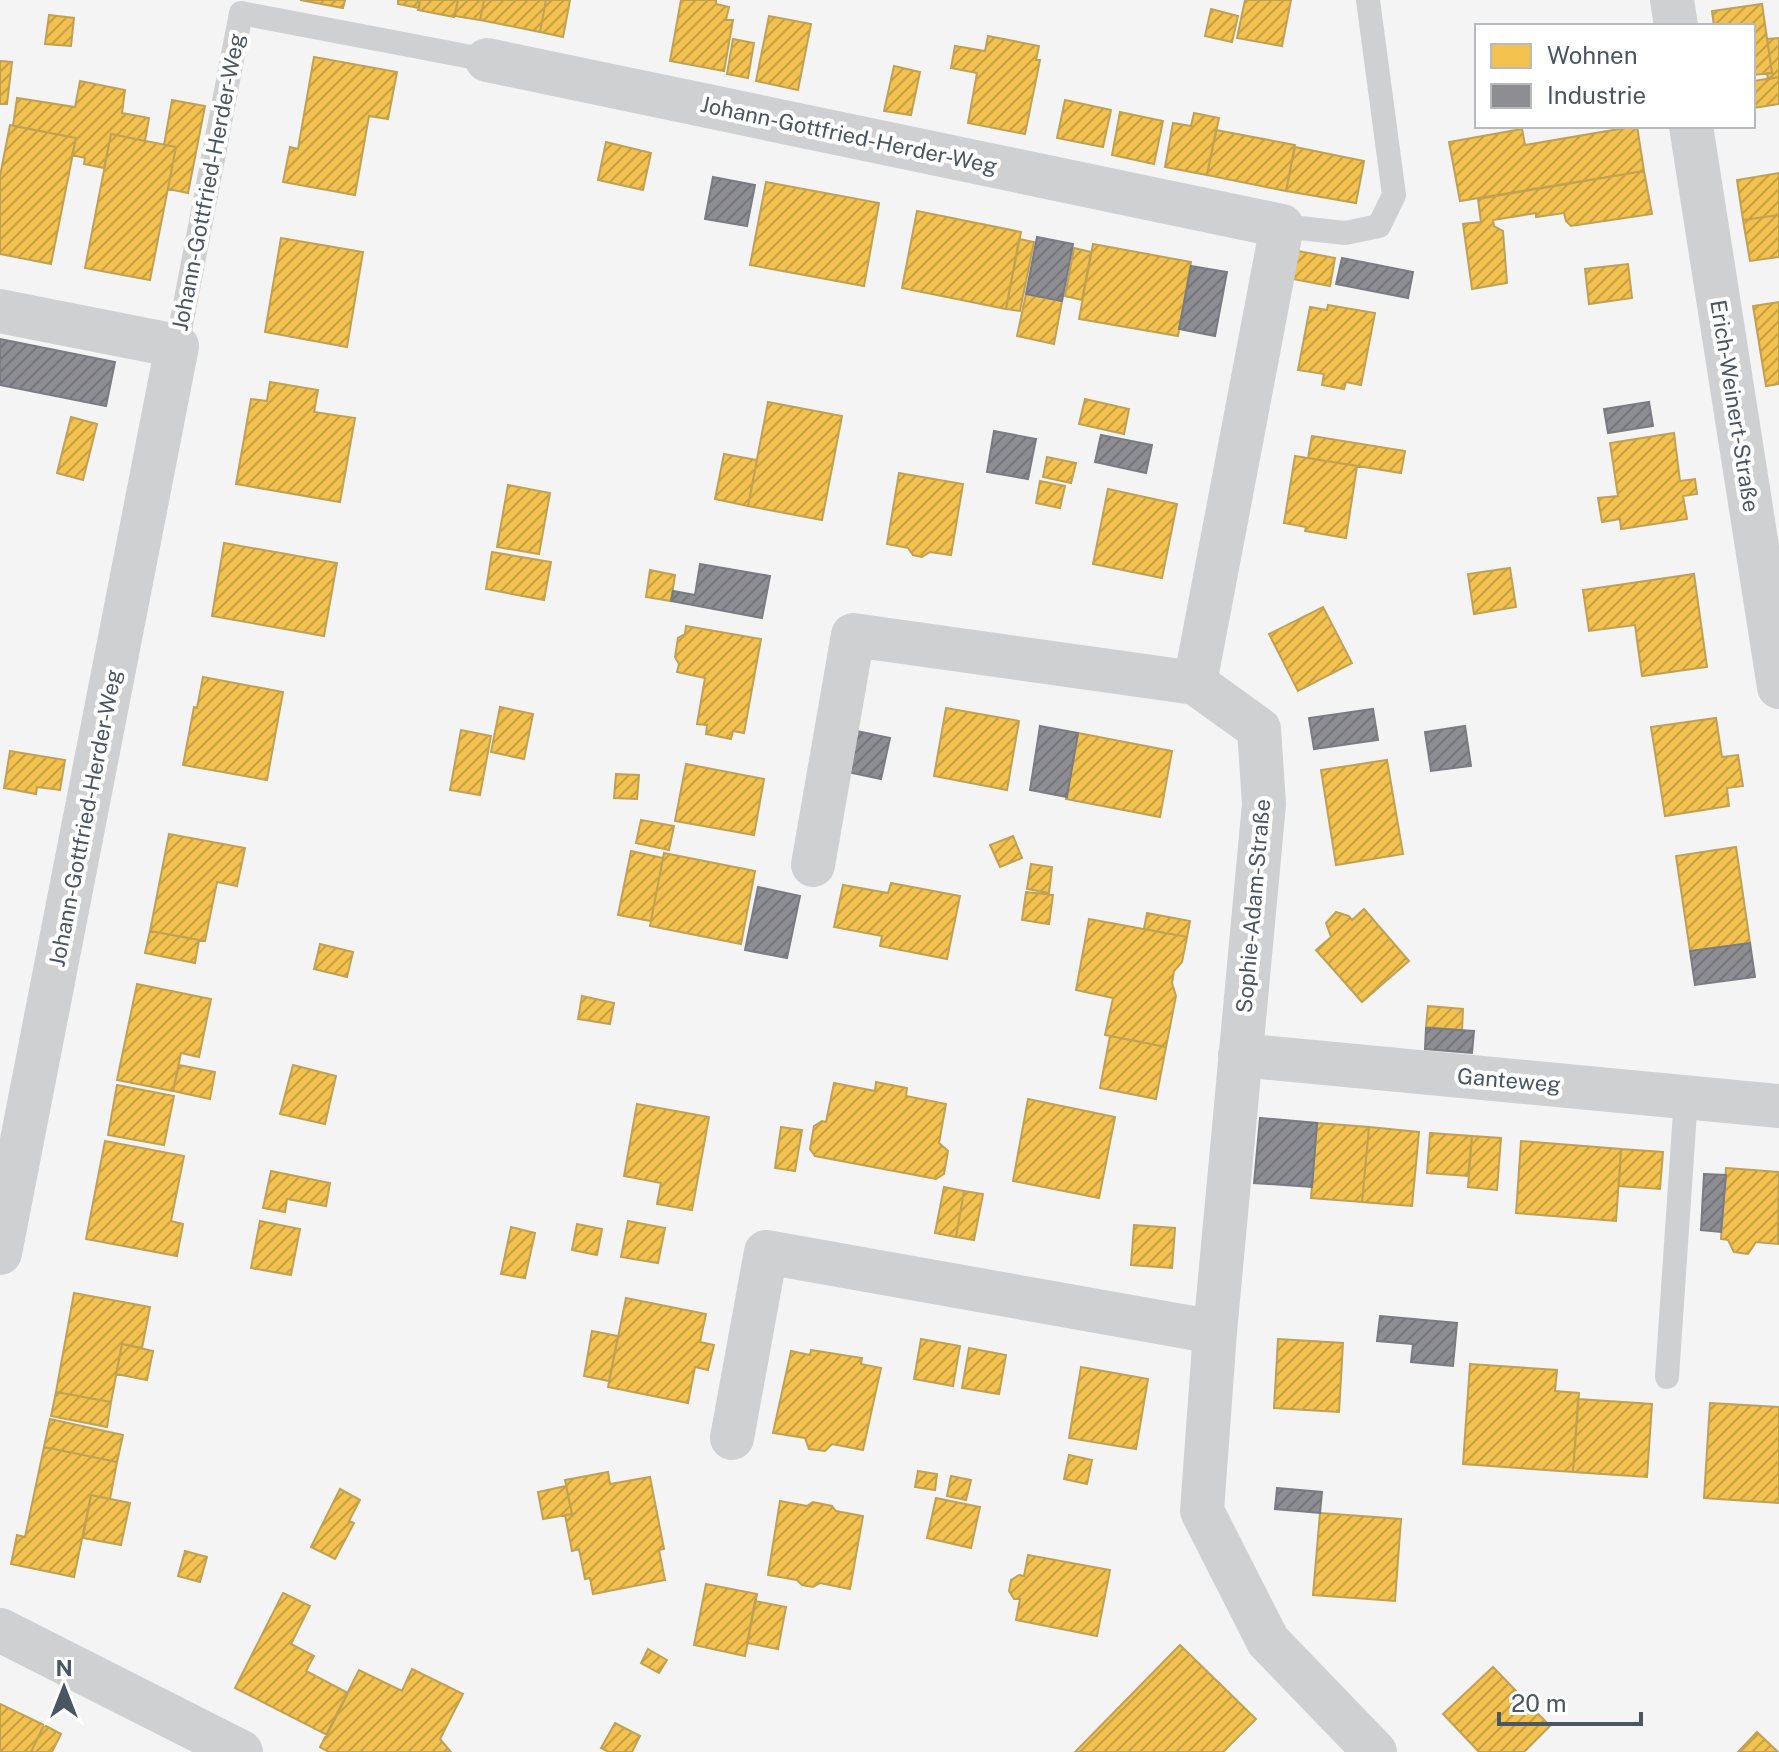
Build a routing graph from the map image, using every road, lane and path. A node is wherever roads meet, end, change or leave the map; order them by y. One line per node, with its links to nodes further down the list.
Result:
1 (1368, 0): 6 (lane)
2 (1672, 0): 3 (street)
3 (1676, 24)
4 (487, 60): 6 (street, Johann-Gottfried-Herder-Weg); 8 (lane, Johann-Gottfried-Herder-Weg)
5 (1691, 128): 10 (street, Erich-Weinert-Straße)
6 (1282, 226): 9 (street)
7 (0, 311): 8 (street)
8 (177, 346): 15 (street, Johann-Gottfried-Herder-Weg)
9 (1195, 683): 11 (street); 12 (street, Sophie-Adam-Straße)
10 (1779, 687)
11 (813, 865)
12 (1240, 1055): 13 (street, Ganteweg); 16 (street, Sophie-Adam-Straße)
13 (1686, 1097): 14 (street, Ganteweg); 17 (lane)
14 (1779, 1106)
15 (0, 1253)
16 (1215, 1332): 18 (street); 21 (street, Sophie-Adam-Straße)
17 (1667, 1377)
18 (732, 1438)
19 (0, 1630): 20 (street)
20 (241, 1752)
21 (1375, 1752)

